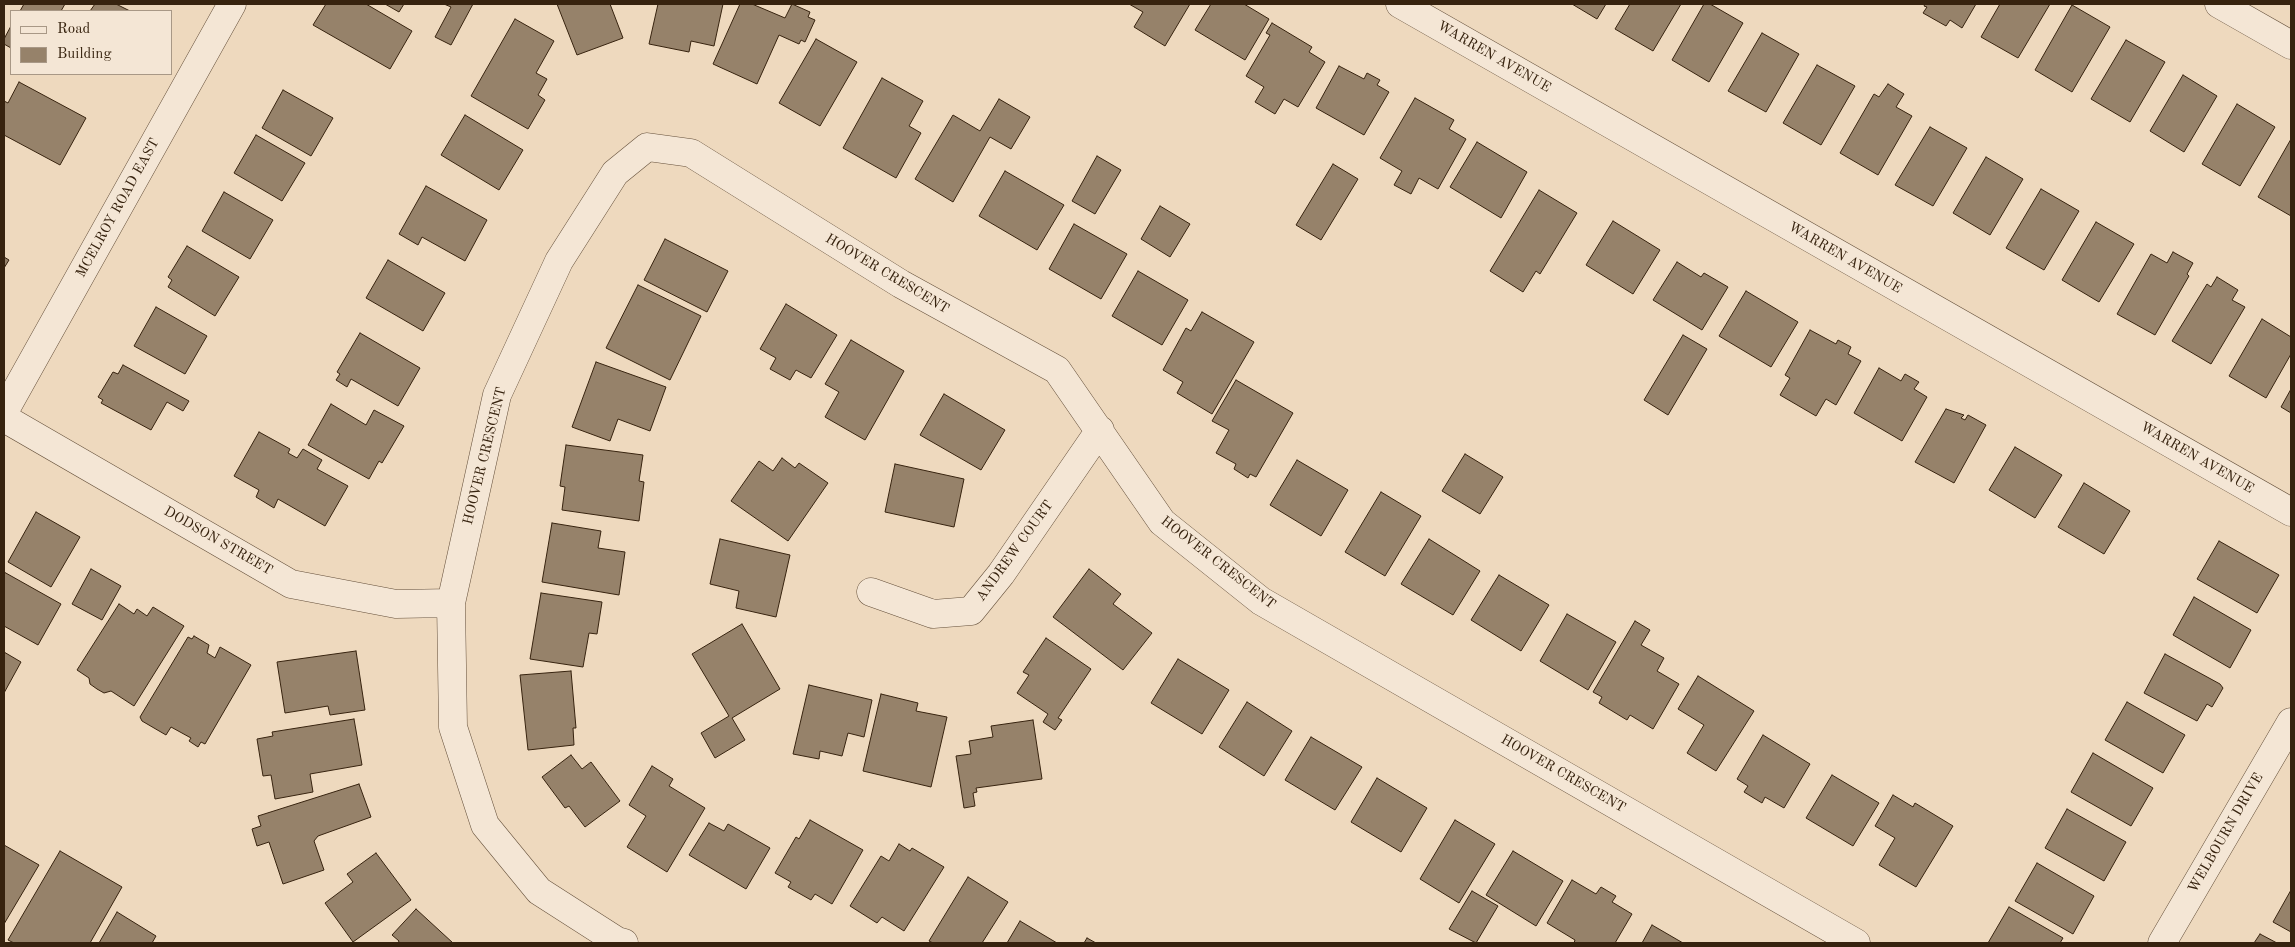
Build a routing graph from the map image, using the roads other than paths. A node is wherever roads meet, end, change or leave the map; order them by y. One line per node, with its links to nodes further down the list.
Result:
1 (232, 4): 5 (street, MCELROY ROAD EAST)
2 (2219, 4): 4 (street)
3 (1405, 5): 8 (street, WARREN AVENUE)
4 (2291, 45)
5 (4, 412)
6 (4, 418): 10 (street, DODSON STREET)
7 (1100, 430): 9 (street, ANDREW COURT); 10 (street, HOOVER CRESCENT); 13 (street, HOOVER CRESCENT)
8 (2291, 512)
9 (871, 592)
10 (451, 603): 12 (street, HOOVER CRESCENT)
11 (2291, 722): 14 (street, WELBOURN DRIVE)
12 (624, 943)
13 (1856, 943)
14 (2162, 943)

